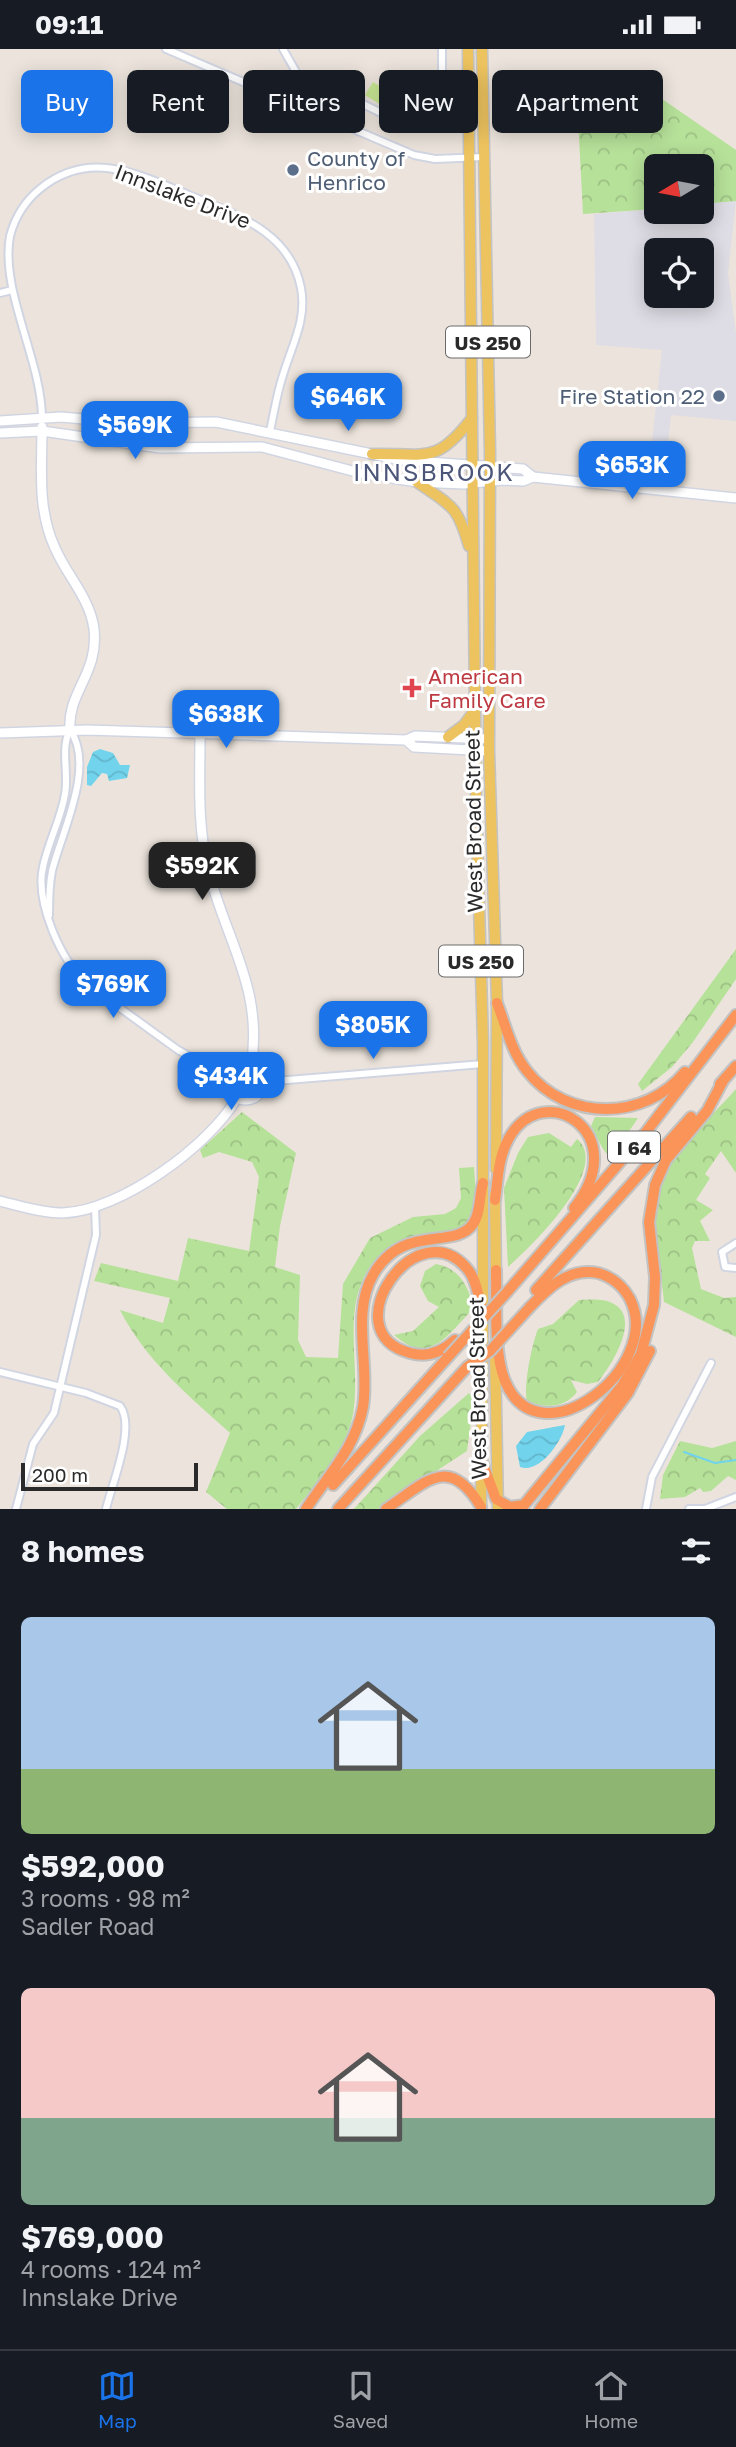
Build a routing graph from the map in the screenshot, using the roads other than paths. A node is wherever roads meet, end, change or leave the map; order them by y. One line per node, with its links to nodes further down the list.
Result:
1 (166, 49): 11 (street)
2 (283, 49): 8 (street)
3 (442, 49): 6 (street)
4 (468, 49): 7 (main road, West Broad Street / US 250)
5 (482, 49): 10 (main road, West Broad Street / US 250)
6 (442, 70)
7 (468, 70)
8 (379, 113)
9 (469, 133): 11 (main road, West Broad Street / US 250)
10 (484, 157): 11 (street); 25 (main road, West Broad Street / US 250)
11 (469, 158): 15 (main road, West Broad Street / US 250)
12 (12, 290): 13 (street); 14 (street, Innslake Drive); 18 (street, Innslake Drive)
13 (0, 293)
14 (42, 417): 16 (street); 17 (street, Innslake Drive); 18 (street)
15 (472, 418): 23 (main road); 24 (main road, West Broad Street / US 250)
16 (0, 421)
17 (42, 431): 19 (street); 21 (street); 33 (street, Innslake Drive)
18 (270, 432): 20 (street); 21 (street)
19 (0, 433)
20 (289, 435): 22 (street); 23 (street)
21 (255, 446): 22 (street)
22 (267, 447): 28 (street)
23 (372, 454): 24 (street)
24 (473, 465): 25 (street); 29 (main road, West Broad Street / US 250)
25 (490, 467): 26 (street); 27 (main road, West Broad Street / US 250)
26 (533, 477): 27 (street); 30 (street)
27 (491, 481): 29 (street); 37 (main road, West Broad Street / US 250)
28 (417, 482): 29 (street); 31 (main road)
29 (473, 484): 31 (main road, West Broad Street / US 250)
30 (736, 498)
31 (474, 557): 32 (main road, West Broad Street / US 250)
32 (475, 710): 36 (main road); 39 (main road, West Broad Street / US 250)
33 (70, 730): 34 (street); 35 (street); 41 (street, Innslake Drive); 41 (street, Innslake Drive)
34 (0, 733)
35 (200, 734): 38 (street); 46 (street)
36 (447, 737): 38 (street); 39 (street)
37 (489, 739): 39 (street); 40 (main road, West Broad Street / US 250)
38 (406, 740): 39 (street)
39 (475, 744): 40 (street); 44 (main road, West Broad Street / US 250)
40 (489, 751): 42 (main road, West Broad Street / US 250)
41 (48, 915): 47 (street, Innslake Drive)
42 (497, 1003): 43 (highway); 53 (main road, West Broad Street / US 250)
43 (736, 1015): 56 (highway, I 64)
44 (483, 1064): 49 (street); 51 (main road, West Broad Street / US 250)
45 (736, 1066): 48 (highway, I 64)
46 (251, 1067): 47 (street); 49 (street)
47 (229, 1078): 50 (street)
48 (723, 1081): 59 (highway); 61 (highway, I 64)
49 (263, 1082): 50 (street)
50 (237, 1098): 54 (street)
51 (483, 1183): 62 (main road, West Broad Street / US 250); 72 (highway)
52 (0, 1201): 54 (street)
53 (495, 1201): 56 (highway); 58 (main road, West Broad Street / US 250)
54 (95, 1208): 65 (street)
55 (736, 1243): 57 (street)
56 (539, 1257): 60 (highway, I 64)
57 (736, 1268)
58 (496, 1270): 61 (highway); 68 (main road, West Broad Street / US 250)
59 (655, 1277): 68 (highway); 75 (highway)
60 (508, 1291): 62 (highway, bridge); 72 (highway, I 64, bridge)
61 (528, 1305): 73 (highway, I 64, bridge)
62 (483, 1312): 66 (main road, West Broad Street / US 250)
63 (711, 1363): 76 (street)
64 (0, 1372): 65 (street)
65 (59, 1387): 70 (street); 71 (street)
66 (481, 1459): 68 (highway); 69 (main road, West Broad Street / US 250)
67 (736, 1497): 77 (street)
68 (498, 1505)
69 (481, 1508): 74 (highway)
70 (16, 1509)
71 (106, 1509)
72 (308, 1509)
73 (338, 1509)
74 (386, 1509)
75 (540, 1509)
76 (646, 1509)
77 (689, 1509)

